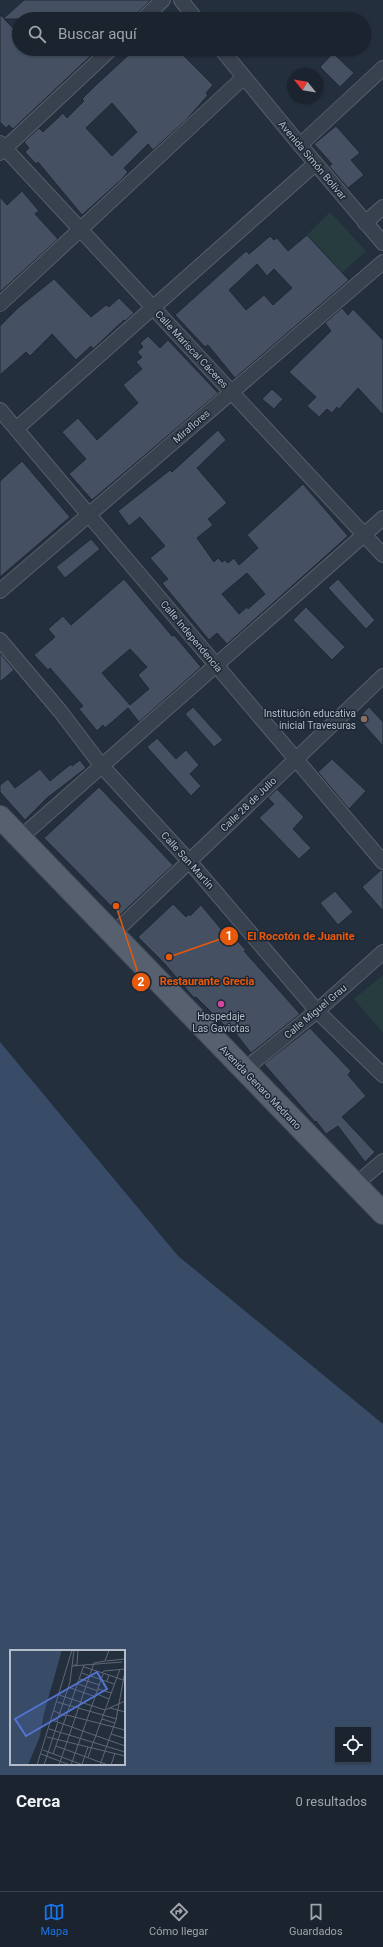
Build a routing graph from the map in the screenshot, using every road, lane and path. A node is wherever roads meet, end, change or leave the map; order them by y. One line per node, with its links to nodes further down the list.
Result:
1 (163, 0): 3 (street)
2 (181, 0): 4 (street)
3 (150, 12)
4 (190, 12)
5 (103, 56): 10 (street)
6 (227, 56): 8 (street, Avenida Simón Bolívar)
7 (383, 68): 9 (street)
8 (244, 77): 9 (street, Avenida Simón Bolívar); 14 (street)
9 (300, 145): 11 (street, Avenida Simón Bolívar)
10 (2, 148): 14 (street, Calle Mariscal Cáceres)
11 (315, 164): 13 (street, Avenida Simón Bolívar); 18 (street)
12 (383, 207): 13 (street)
13 (365, 222): 15 (street, Avenida Simón Bolívar)
14 (80, 229): 17 (street); 18 (street, Calle Mariscal Cáceres)
15 (383, 243)
16 (383, 262): 19 (street, Miraflores)
17 (0, 304)
18 (153, 307): 19 (street, Calle Mariscal Cáceres); 21 (street)
19 (232, 392): 22 (street, Miraflores); 24 (street, Calle Mariscal Cáceres)
20 (2, 415): 21 (street, Calle Independencia)
21 (16, 429): 22 (street, Calle Independencia)
22 (89, 515): 26 (street, Miraflores); 28 (street, Calle Independencia)
23 (383, 518): 24 (street)
24 (364, 535): 25 (street, Calle Mariscal Cáceres); 28 (street)
25 (383, 555)
26 (0, 591)
27 (0, 640): 31 (street, Calle San Martín)
28 (216, 664): 30 (street, Calle Independencia); 31 (street)
29 (383, 676): 30 (street, Calle 28 de Julio)
30 (296, 759): 34 (street, Calle 28 de Julio); 35 (street, Calle Independencia)
31 (101, 765): 33 (street); 34 (street, Calle San Martín)
32 (0, 817): 33 (main road, Avenida Genaro Medrano)
33 (20, 838): 36 (main road, Avenida Genaro Medrano)
34 (189, 861): 36 (street, Calle 28 de Julio); 38 (street, Calle San Martín)
35 (383, 862)
36 (114, 933): 39 (main road, Avenida Genaro Medrano)
37 (383, 952): 38 (street, Calle Miguel Grau)
38 (317, 1011): 39 (street, Calle Miguel Grau); 40 (street, Calle San Martín)
39 (245, 1069): 42 (main road, Avenida Genaro Medrano)
40 (383, 1075)
41 (383, 1161): 42 (street)
42 (355, 1185): 43 (main road, Avenida Genaro Medrano)
43 (383, 1213)

